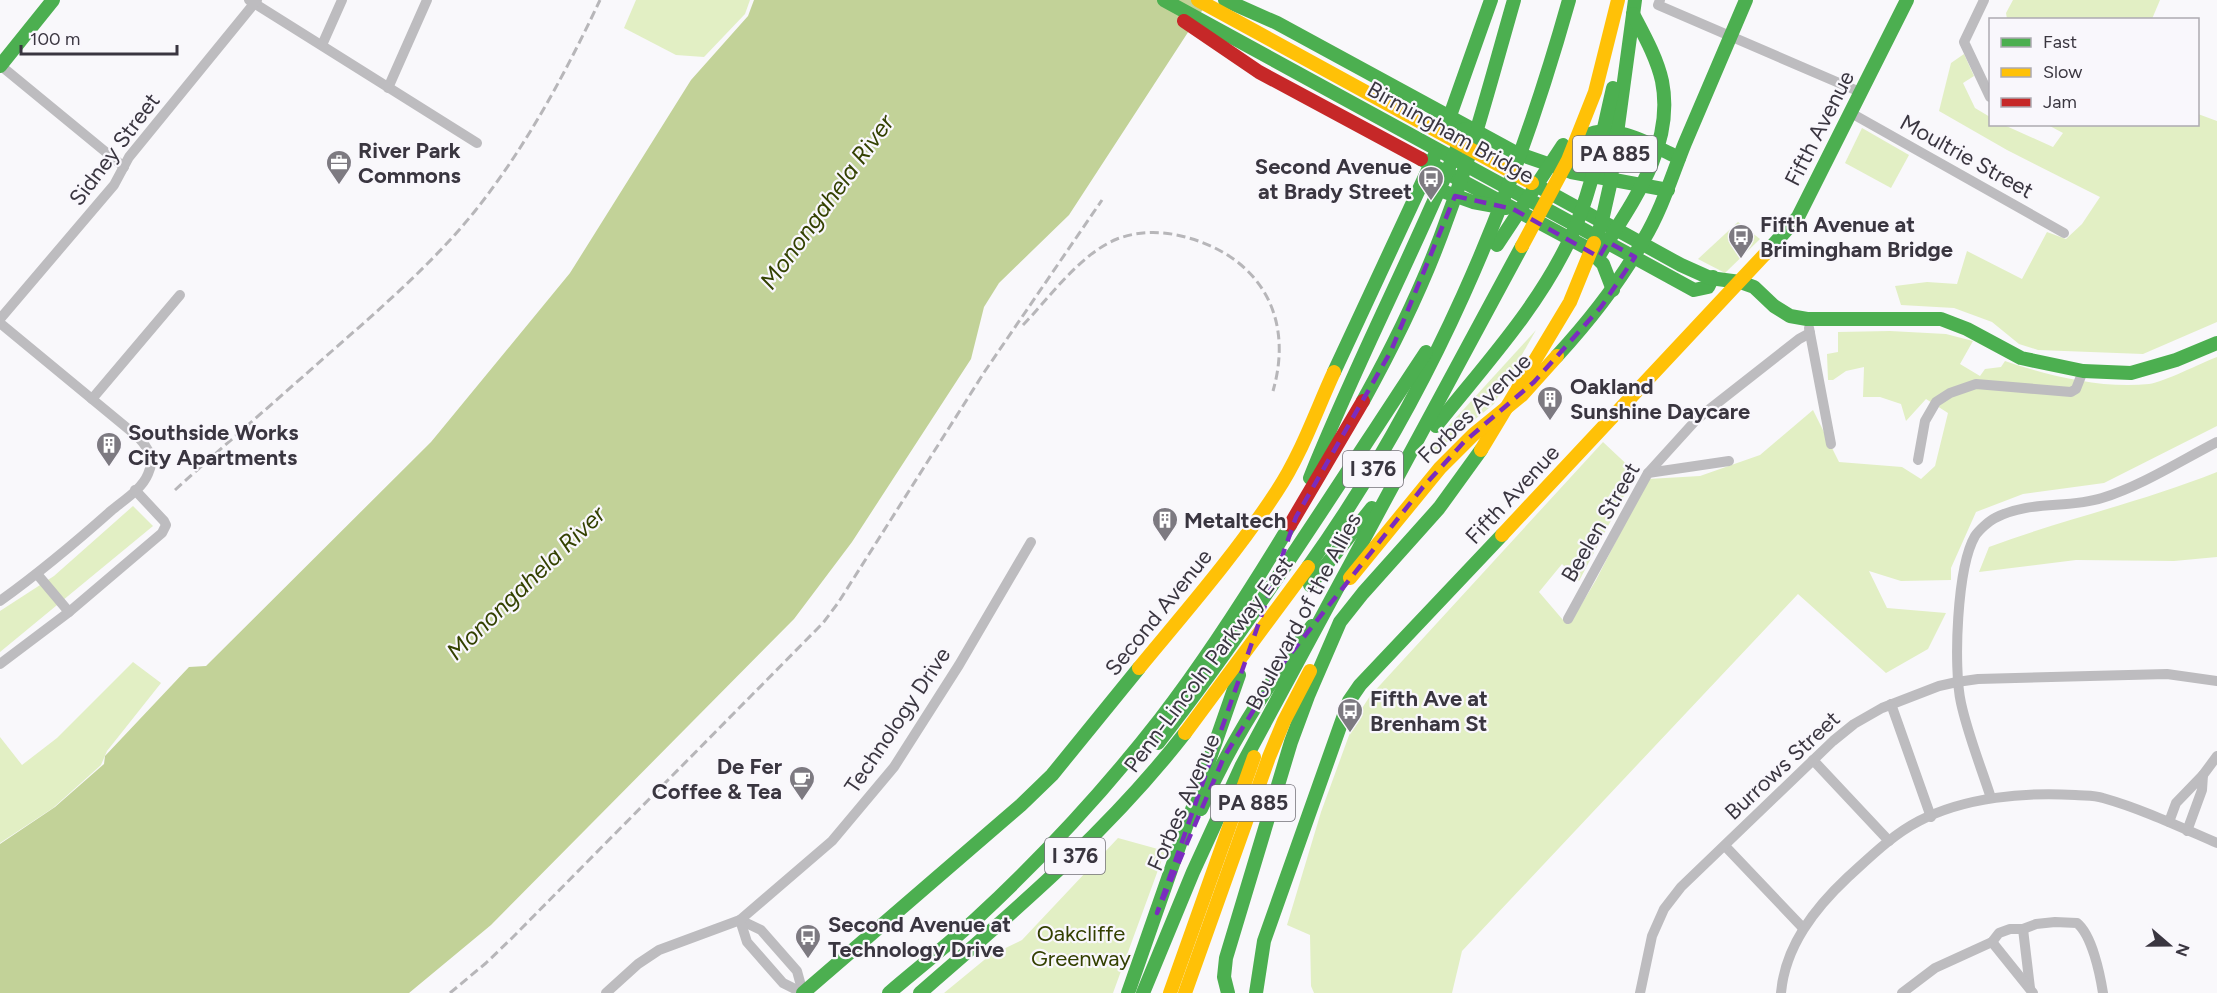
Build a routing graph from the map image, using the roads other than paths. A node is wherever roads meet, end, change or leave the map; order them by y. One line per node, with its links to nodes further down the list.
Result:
1 (53, 0): 22 (main road)
2 (342, 0): 21 (street)
3 (427, 0): 23 (street)
4 (1153, 0): 35 (main road)
5 (1164, 0): 33 (main road, Birmingham Bridge)
6 (1198, 0): 33 (main road, Birmingham Bridge)
7 (1225, 0): 31 (main road)
8 (1491, 0): 30 (main road, Second Avenue)
9 (1514, 0): 72 (main road); 74 (main road, Penn-Lincoln Parkway East / I 376)
10 (1569, 0): 60 (main road, Penn-Lincoln Parkway East / I 376)
11 (1618, 0): 20 (main road, Boulevard of the Allies / PA 885)
12 (1626, 0): 37 (main road)
13 (1634, 0): 37 (main road, Boulevard of the Allies / PA 885); 60 (main road)
14 (1746, 0): 19 (main road, Forbes Avenue)
15 (1906, 0): 24 (main road, Fifth Avenue)
16 (1984, 0): 25 (street)
17 (254, 1): 21 (street); 29 (street, Sidney Street)
18 (1659, 2): 19 (street)
19 (1731, 36): 24 (street); 28 (main road, Forbes Avenue)
20 (1608, 44): 59 (main road, Boulevard of the Allies / PA 885); 74 (main road)
21 (322, 45): 23 (street)
22 (0, 66): 29 (street)
23 (388, 88): 27 (street)
24 (1860, 92): 26 (main road, Fifth Avenue)
25 (1989, 95)
26 (1851, 113): 32 (street, Moultrie Street); 34 (main road, Fifth Avenue)
27 (477, 143)
28 (1679, 158): 30 (main road); 31 (main road, Forbes Avenue)
29 (124, 167): 39 (street, Sidney Street)
30 (1423, 183): 81 (main road, Second Avenue)
31 (1668, 189): 35 (main road, Forbes Avenue)
32 (2064, 233)
33 (1713, 277): 34 (main road, Birmingham Bridge)
34 (1740, 282): 38 (main road); 78 (main road, Fifth Avenue)
35 (1613, 290): 72 (main road, Forbes Avenue)
36 (180, 295): 43 (street)
37 (1570, 302): 55 (main road, Boulevard of the Allies / PA 885)
38 (1807, 319): 40 (street); 42 (main road)
39 (0, 321): 43 (street)
40 (1810, 333): 45 (street); 48 (street, Beelen Street)
41 (2217, 343): 42 (main road)
42 (2083, 371): 46 (street)
43 (92, 399): 49 (street)
44 (2217, 442): 58 (street)
45 (1831, 444)
46 (1918, 460)
47 (1729, 461): 48 (street)
48 (1648, 473): 54 (street, Beelen Street)
49 (135, 490): 51 (street); 53 (street)
50 (1031, 543): 73 (street, Technology Drive)
51 (37, 574): 52 (street); 53 (street)
52 (0, 601)
53 (69, 612): 56 (street)
54 (1568, 619)
55 (1340, 622): 87 (main road, Boulevard of the Allies / PA 885); 88 (main road)
56 (0, 664)
57 (2217, 681): 58 (street, Burrows Street)
58 (1958, 682): 61 (street, Burrows Street); 65 (street)
59 (1280, 698): 85 (main road); 86 (main road, Boulevard of the Allies / PA 885)
60 (1211, 701): 83 (main road, Penn-Lincoln Parkway East / I 376)
61 (1891, 704): 63 (street, Burrows Street); 66 (street)
62 (2217, 756): 64 (street)
63 (1814, 760): 69 (street); 71 (street, Burrows Street)
64 (2203, 775): 67 (street); 68 (street)
65 (1992, 798): 66 (street); 67 (street)
66 (1931, 817): 69 (street)
67 (2169, 822): 68 (street)
68 (2187, 831): 70 (street)
69 (1889, 841): 75 (street)
70 (2217, 843)
71 (1725, 846): 75 (street); 91 (street, Burrows Street)
72 (1157, 913): 84 (main road, Forbes Avenue)
73 (740, 920): 80 (street, Technology Drive); 81 (street); 81 (street)
74 (973, 921): 82 (main road, Penn-Lincoln Parkway East / I 376)
75 (1803, 928): 92 (street)
76 (2023, 929): 77 (street); 79 (street); 94 (street)
77 (1992, 942): 79 (street); 93 (street)
78 (1262, 955): 89 (main road, Fifth Avenue); 90 (main road, Fifth Avenue)
79 (2032, 991)
80 (606, 993)
81 (803, 993)
82 (889, 993)
83 (920, 993)
84 (1128, 993)
85 (1143, 993)
86 (1170, 993)
87 (1185, 993)
88 (1228, 993)
89 (1256, 993)
90 (1266, 993)
91 (1640, 993)
92 (1781, 993)
93 (1902, 993)
94 (2103, 993)

